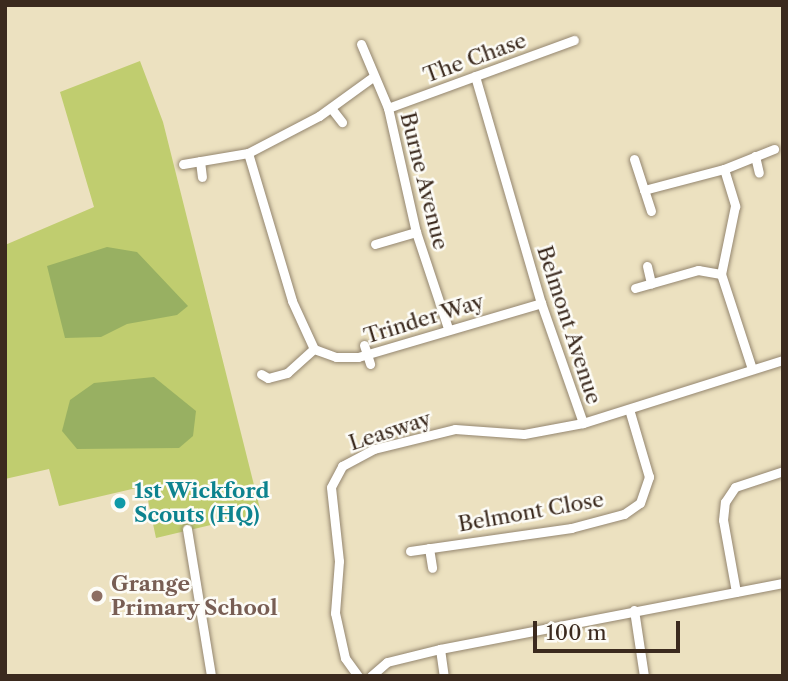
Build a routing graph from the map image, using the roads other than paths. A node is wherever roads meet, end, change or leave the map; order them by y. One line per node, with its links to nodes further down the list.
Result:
1 (575, 40): 4 (street, The Chase)
2 (361, 44): 3 (street, Burne Avenue)
3 (374, 76): 5 (street); 6 (street, Burne Avenue)
4 (475, 76): 6 (street, The Chase); 25 (street, Belmont Avenue)
5 (331, 108): 7 (street); 9 (street)
6 (388, 108): 19 (street, Burne Avenue)
7 (342, 122)
8 (774, 149): 10 (street)
9 (248, 153): 12 (street); 27 (street)
10 (755, 156): 14 (street); 15 (street)
11 (634, 159): 17 (street)
12 (200, 161): 13 (street); 16 (street)
13 (183, 164)
14 (724, 169): 17 (street); 22 (street)
15 (759, 173)
16 (202, 177)
17 (645, 190): 18 (street)
18 (651, 211)
19 (416, 232): 20 (street); 26 (street, Burne Avenue)
20 (375, 244)
21 (647, 266): 23 (street)
22 (721, 274): 23 (street); 29 (street)
23 (651, 284): 24 (street)
24 (635, 288)
25 (541, 303): 26 (street, Trinder Way); 32 (street, Belmont Avenue)
26 (448, 328): 27 (street, Trinder Way)
27 (314, 349): 30 (street)
28 (783, 360): 29 (street, Belmont Avenue)
29 (752, 369): 31 (street, Belmont Avenue)
30 (261, 374)
31 (629, 409): 32 (street, Belmont Avenue); 35 (street, Belmont Close)
32 (583, 423): 43 (street, Leasway)
33 (783, 471): 39 (street)
34 (187, 529): 42 (street)
35 (429, 548): 36 (street, Belmont Close); 37 (street)
36 (410, 551)
37 (432, 568)
38 (783, 583): 39 (street)
39 (736, 592): 40 (street)
40 (634, 610): 41 (street); 46 (street)
41 (440, 649): 44 (street); 45 (street)
42 (211, 676)
43 (358, 676)
44 (371, 676)
45 (444, 676)
46 (644, 676)

